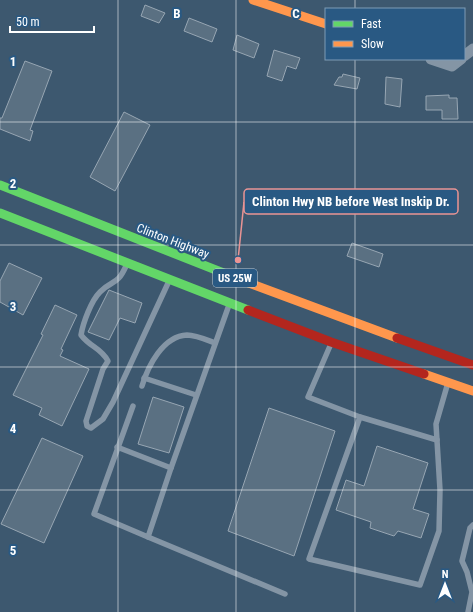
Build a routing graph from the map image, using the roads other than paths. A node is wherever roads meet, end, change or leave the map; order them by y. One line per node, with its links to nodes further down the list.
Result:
1 (253, 0): 2 (main road)
2 (325, 24)
3 (473, 49): 4 (street)
4 (465, 55)
5 (434, 60): 6 (street)
6 (460, 60)
7 (0, 185): 9 (main road, Clinton Highway / US 25W)
8 (0, 213): 10 (main road, US 25W)
9 (136, 246): 10 (main road); 13 (main road, Clinton Highway / US 25W)
10 (127, 263): 11 (main road, US 25W); 11 (lane)
11 (170, 279): 12 (main road, US 25W)
12 (229, 303): 14 (lane); 15 (main road, US 25W)
13 (373, 336): 16 (main road); 17 (main road, Clinton Highway / US 25W)
14 (215, 342): 18 (lane); 22 (lane)
15 (331, 342): 16 (main road, US 25W); 24 (lane)
16 (367, 354): 19 (main road, US 25W)
17 (473, 364)
18 (144, 378): 20 (lane); 22 (lane)
19 (448, 382): 21 (main road, US 25W); 25 (lane)
20 (142, 386)
21 (473, 391)
22 (196, 395): 27 (lane)
23 (133, 406): 26 (lane)
24 (360, 417): 25 (lane); 25 (lane)
25 (437, 440)
26 (117, 447): 27 (lane); 29 (lane)
27 (171, 468): 29 (lane)
28 (473, 525): 31 (lane)
29 (148, 537): 30 (lane)
30 (285, 594)
31 (468, 612)

